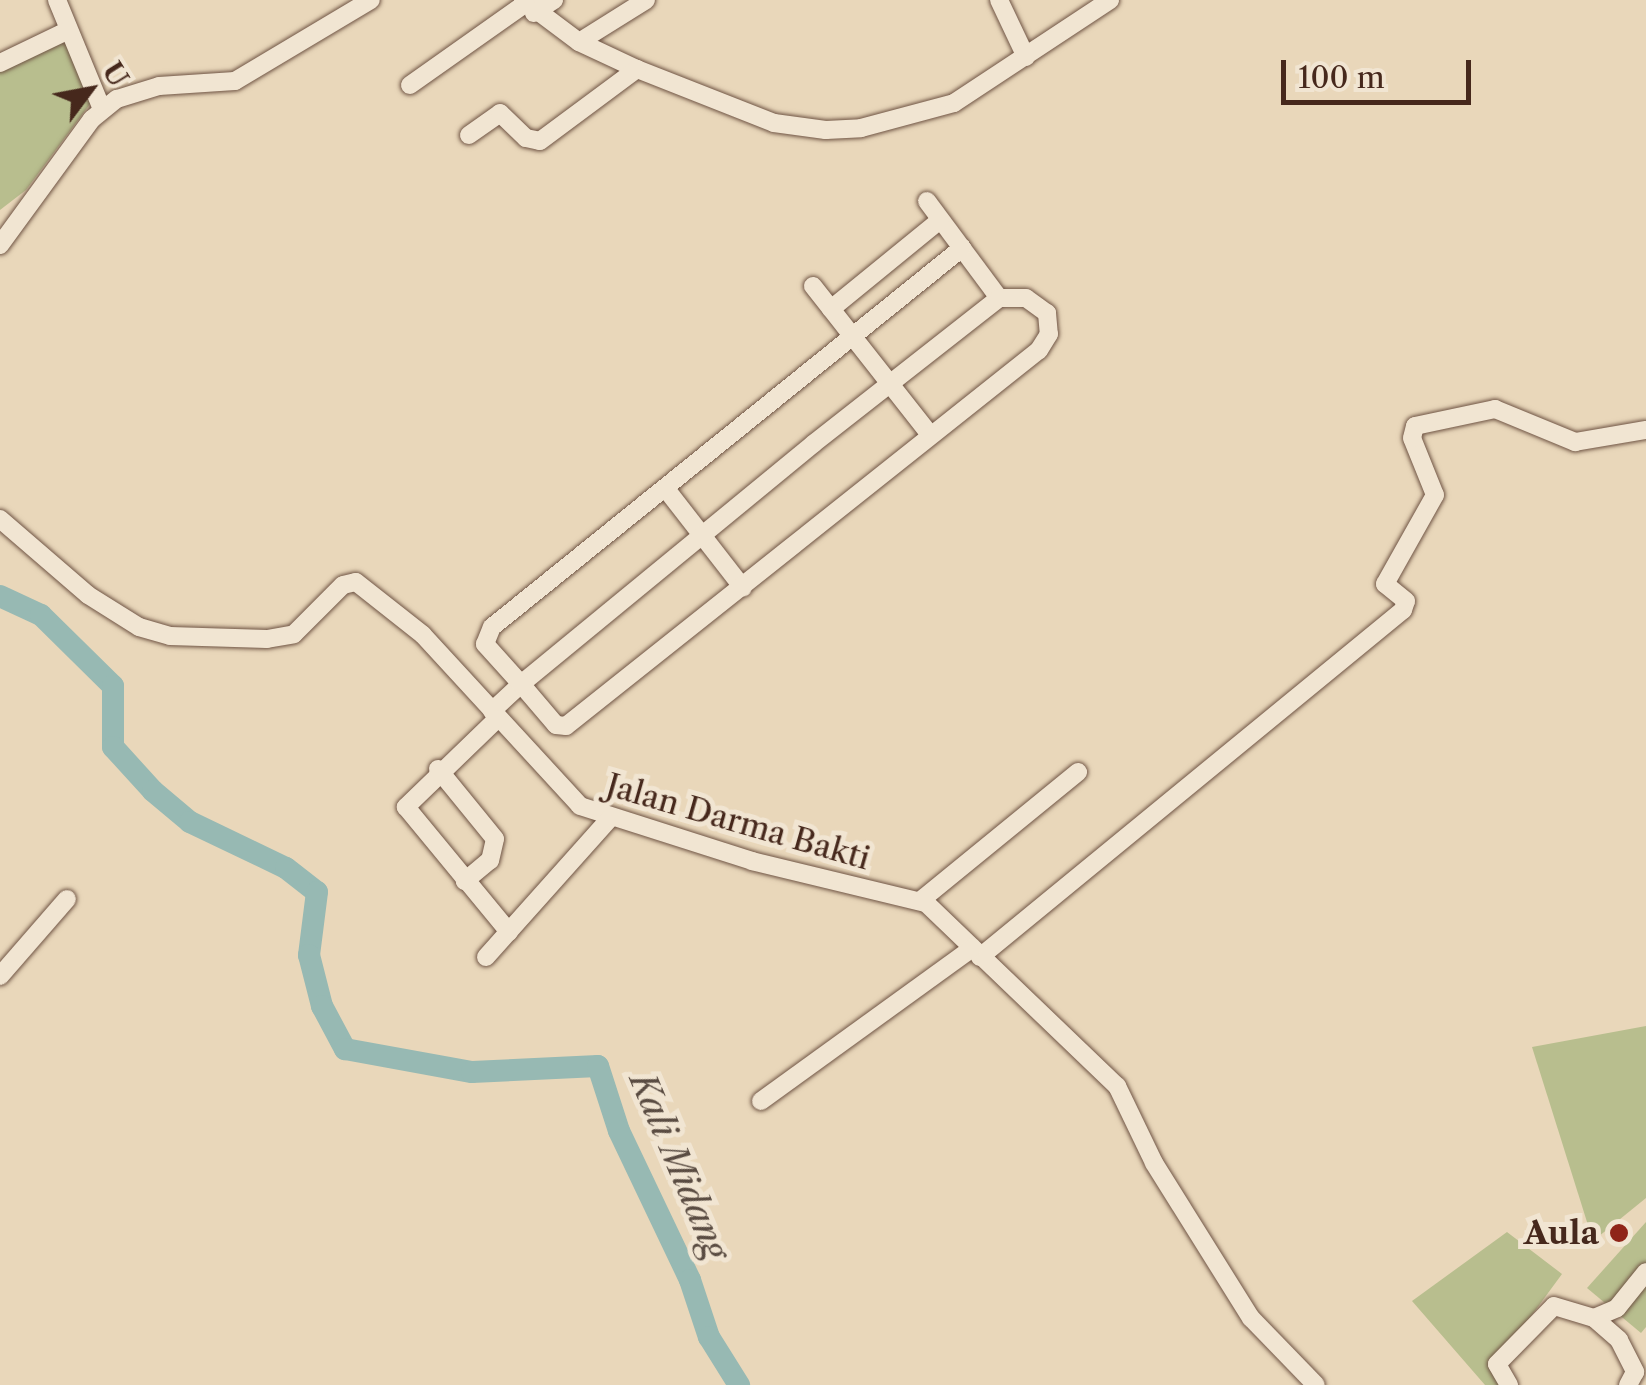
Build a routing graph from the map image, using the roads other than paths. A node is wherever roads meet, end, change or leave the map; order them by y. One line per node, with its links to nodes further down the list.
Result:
1 (57, 0): 8 (street)
2 (371, 0): 14 (street)
3 (554, 0): 7 (street)
4 (646, 0): 9 (street)
5 (999, 0): 10 (street)
6 (1110, 0): 10 (street)
7 (527, 5): 9 (street); 13 (street)
8 (69, 30): 11 (street); 14 (street)
9 (580, 42): 12 (street)
10 (1026, 58): 12 (street)
11 (0, 63)
12 (637, 69): 15 (street)
13 (410, 85)
14 (102, 109): 18 (street)
15 (469, 135)
16 (928, 201): 17 (street)
17 (940, 220): 19 (street); 22 (street)
18 (0, 246)
19 (962, 248): 21 (street); 23 (street)
20 (813, 286): 22 (street)
21 (999, 298): 24 (street); 26 (street)
22 (830, 309): 23 (street)
23 (852, 337): 24 (street); 27 (street)
24 (890, 384): 26 (street); 29 (street)
25 (1646, 430): 40 (street)
26 (928, 432): 30 (street)
27 (666, 489): 29 (street); 31 (street)
28 (0, 519): 32 (street, Jalan Darma Bakti)
29 (704, 536): 30 (street); 31 (street)
30 (742, 588): 31 (street)
31 (522, 684): 32 (street)
32 (494, 715): 33 (street); 35 (street, Jalan Darma Bakti)
33 (438, 769): 36 (street); 36 (street)
34 (1078, 772): 38 (street)
35 (611, 817): 38 (street, Jalan Darma Bakti); 39 (street)
36 (465, 881): 39 (street)
37 (68, 900): 42 (street)
38 (920, 902): 40 (street, Jalan Darma Bakti)
39 (510, 932): 41 (street)
40 (976, 953): 43 (street); 49 (street, Jalan Darma Bakti)
41 (486, 957)
42 (0, 976)
43 (761, 1101)
44 (1646, 1272): 46 (street)
45 (1646, 1290): 46 (street)
46 (1621, 1312): 47 (street); 48 (street)
47 (1594, 1318): 48 (street); 50 (street)
48 (1619, 1340): 51 (street)
49 (1316, 1385)
50 (1509, 1385)
51 (1628, 1385)

